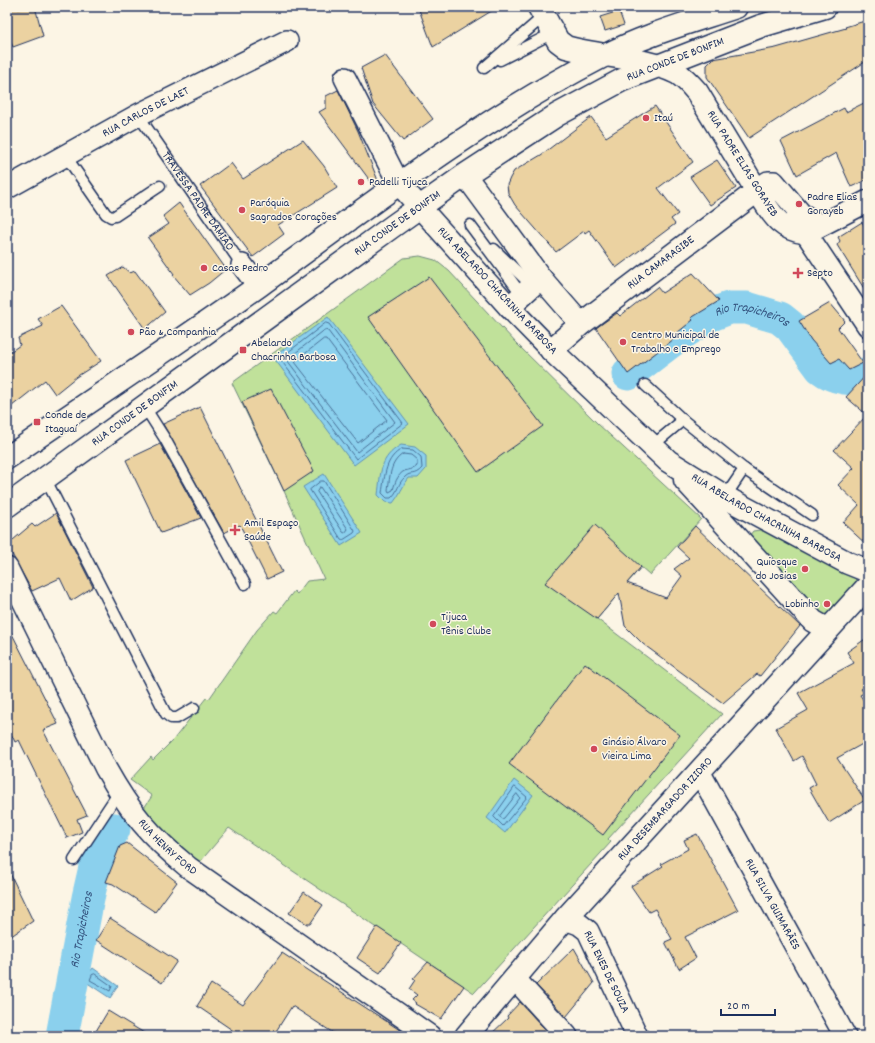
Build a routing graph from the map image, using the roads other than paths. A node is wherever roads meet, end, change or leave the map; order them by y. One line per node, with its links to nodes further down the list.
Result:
1 (736, 7): 5 (main road)
2 (825, 7): 6 (main road, RUA CONDE DE BONFIM)
3 (545, 19): 3 (lane); 5 (main road, RUA PADRE ELIAS GORAYEB)
4 (287, 41): 8 (street, RUA CARLOS DE LAET)
5 (604, 56): 6 (main road, RUA PADRE ELIAS GORAYEB); 11 (main road)
6 (657, 66): 10 (main road, RUA CONDE DE BONFIM); 13 (main road, RUA PADRE ELIAS GORAYEB)
7 (344, 78): 11 (street, RUA ABELARDO CHACRINHA BARBOSA)
8 (138, 115): 9 (street, RUA CARLOS DE LAET); 18 (lane, TRAVESSA PADRE DAMIÃO)
9 (65, 155): 12 (lane); 14 (street, RUA CARLOS DE LAET)
10 (465, 175): 16 (main road, RUA CONDE DE BONFIM); 20 (street, RUA ABELARDO CHACRINHA BARBOSA)
11 (399, 184): 16 (street, RUA ABELARDO CHACRINHA BARBOSA); 19 (main road)
12 (160, 186)
13 (765, 186): 17 (street, RUA PADRE ELIAS GORAYEB); 21 (main road, RUA CAMARAGIBE)
14 (7, 188)
15 (868, 201): 17 (street)
16 (420, 209): 20 (street, RUA ABELARDO CHACRINHA BARBOSA); 25 (main road, RUA CONDE DE BONFIM)
17 (813, 229): 22 (street)
18 (242, 265): 19 (street, TRAVESSA PADRE DAMIÃO)
19 (258, 286): 28 (main road)
20 (526, 292): 20 (lane); 21 (street, RUA ABELARDO CHACRINHA BARBOSA); 23 (street, RUA ABELARDO CHACRINHA BARBOSA)
21 (581, 324): 23 (main road, RUA CAMARAGIBE)
22 (868, 326)
23 (551, 350): 27 (main road, RUA ABELARDO CHACRINHA BARBOSA)
24 (645, 386): 26 (lane)
25 (144, 406): 31 (main road, RUA CONDE DE BONFIM); 37 (lane)
26 (683, 420): 27 (lane); 30 (lane)
27 (652, 446): 29 (main road, RUA ABELARDO CHACRINHA BARBOSA)
28 (7, 458)
29 (668, 461): 32 (main road, RUA ABELARDO CHACRINHA BARBOSA); 39 (main road, RUA ABELARDO CHACRINHA BARBOSA)
30 (744, 469): 32 (lane); 34 (lane)
31 (45, 478): 33 (main road, RUA CONDE DE BONFIM); 40 (lane)
32 (725, 497): 36 (main road, RUA ABELARDO CHACRINHA BARBOSA)
33 (7, 506)
34 (812, 515)
35 (7, 568): 42 (street, RUA HENRY FORD)
36 (868, 571)
37 (245, 584)
38 (868, 586): 39 (main road, RUA DESEMBARGADOR IZIDRO)
39 (827, 629): 41 (main road, RUA DESEMBARGADOR IZIDRO)
40 (194, 708)
41 (700, 773): 44 (main road, RUA DESEMBARGADOR IZIDRO); 50 (street, RUA SILVA GUIMARÃES)
42 (119, 792): 43 (lane); 46 (street, RUA HENRY FORD)
43 (74, 860)
44 (565, 919): 45 (main road, RUA DESEMBARGADOR IZIDRO); 49 (street, RUA ENES DE SOUZA)
45 (515, 979): 47 (main road, RUA DESEMBARGADOR IZIDRO); 48 (street)
46 (430, 1036)
47 (466, 1036)
48 (567, 1036)
49 (637, 1036)
50 (845, 1036)

